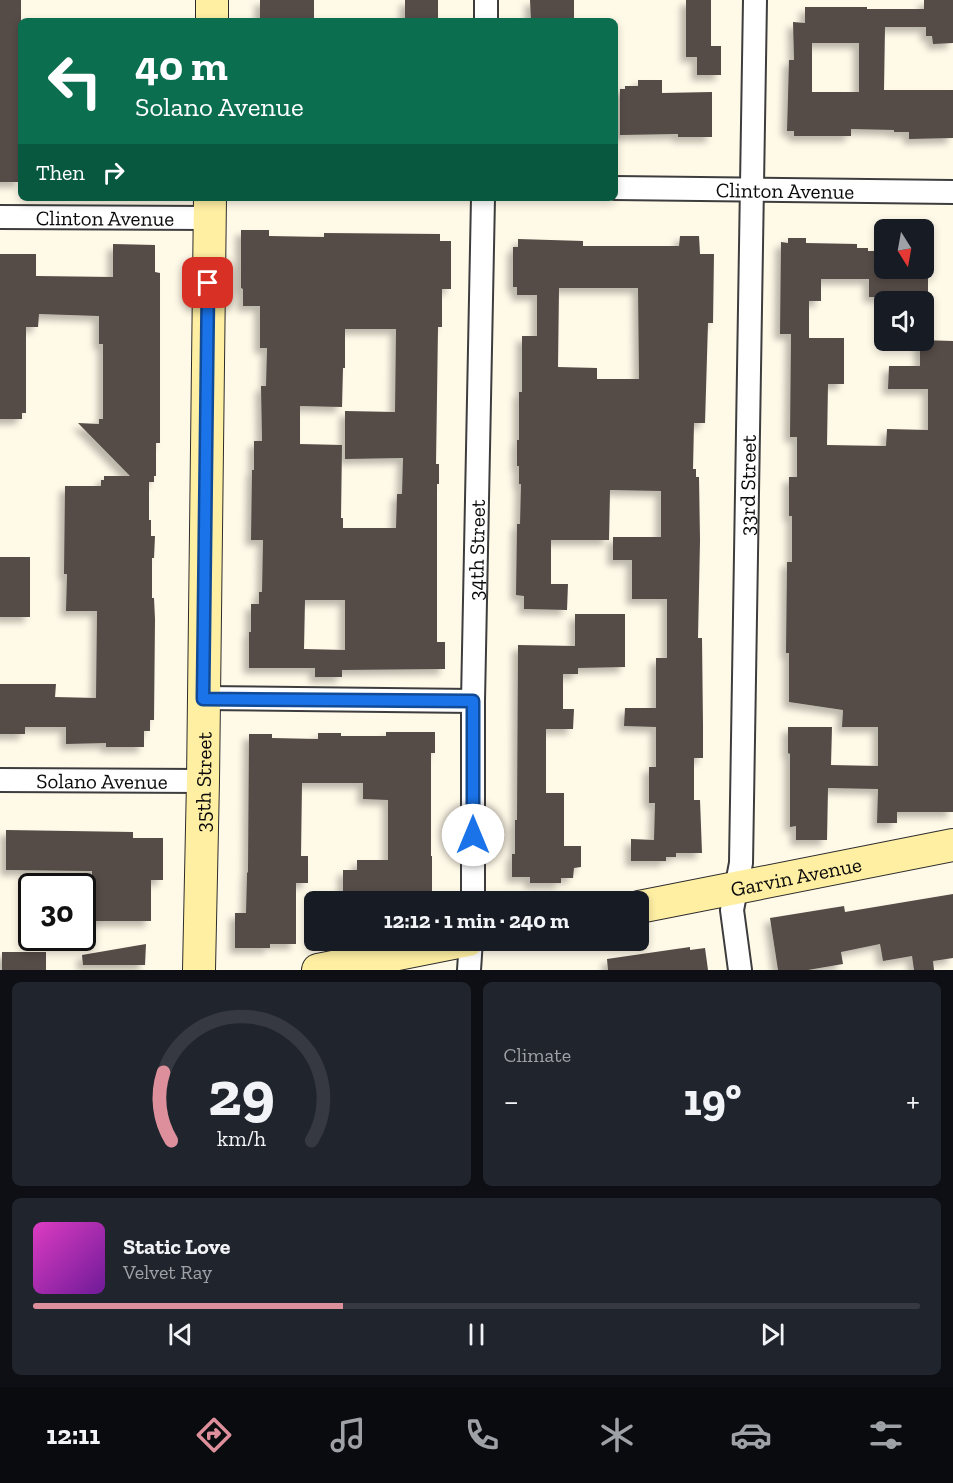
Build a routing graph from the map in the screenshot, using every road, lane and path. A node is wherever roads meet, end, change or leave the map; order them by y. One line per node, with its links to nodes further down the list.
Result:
1 (212, 0): 4 (street)
2 (486, 0): 5 (street)
3 (754, 0): 7 (street, 33rd Street)
4 (212, 18)
5 (486, 18)
6 (618, 188): 7 (street, Clinton Avenue)
7 (751, 189): 8 (street, Clinton Avenue); 17 (street, 33rd Street)
8 (953, 192)
9 (483, 201): 13 (street, 34th Street)
10 (209, 208): 11 (street, Clinton Avenue); 12 (street, 35th Street)
11 (0, 217)
12 (203, 699): 13 (street); 15 (street, 35th Street)
13 (473, 701): 18 (street, 34th Street)
14 (0, 780): 15 (street, Solano Avenue)
15 (203, 781): 22 (street, 35th Street)
16 (953, 845): 17 (street, Garvin Avenue)
17 (737, 887): 19 (street, Garvin Avenue); 25 (street, 33rd Street)
18 (473, 891)
19 (649, 905)
20 (414, 951): 23 (street)
21 (469, 951): 24 (street)
22 (199, 970)
23 (318, 970)
24 (470, 970)
25 (740, 970)

